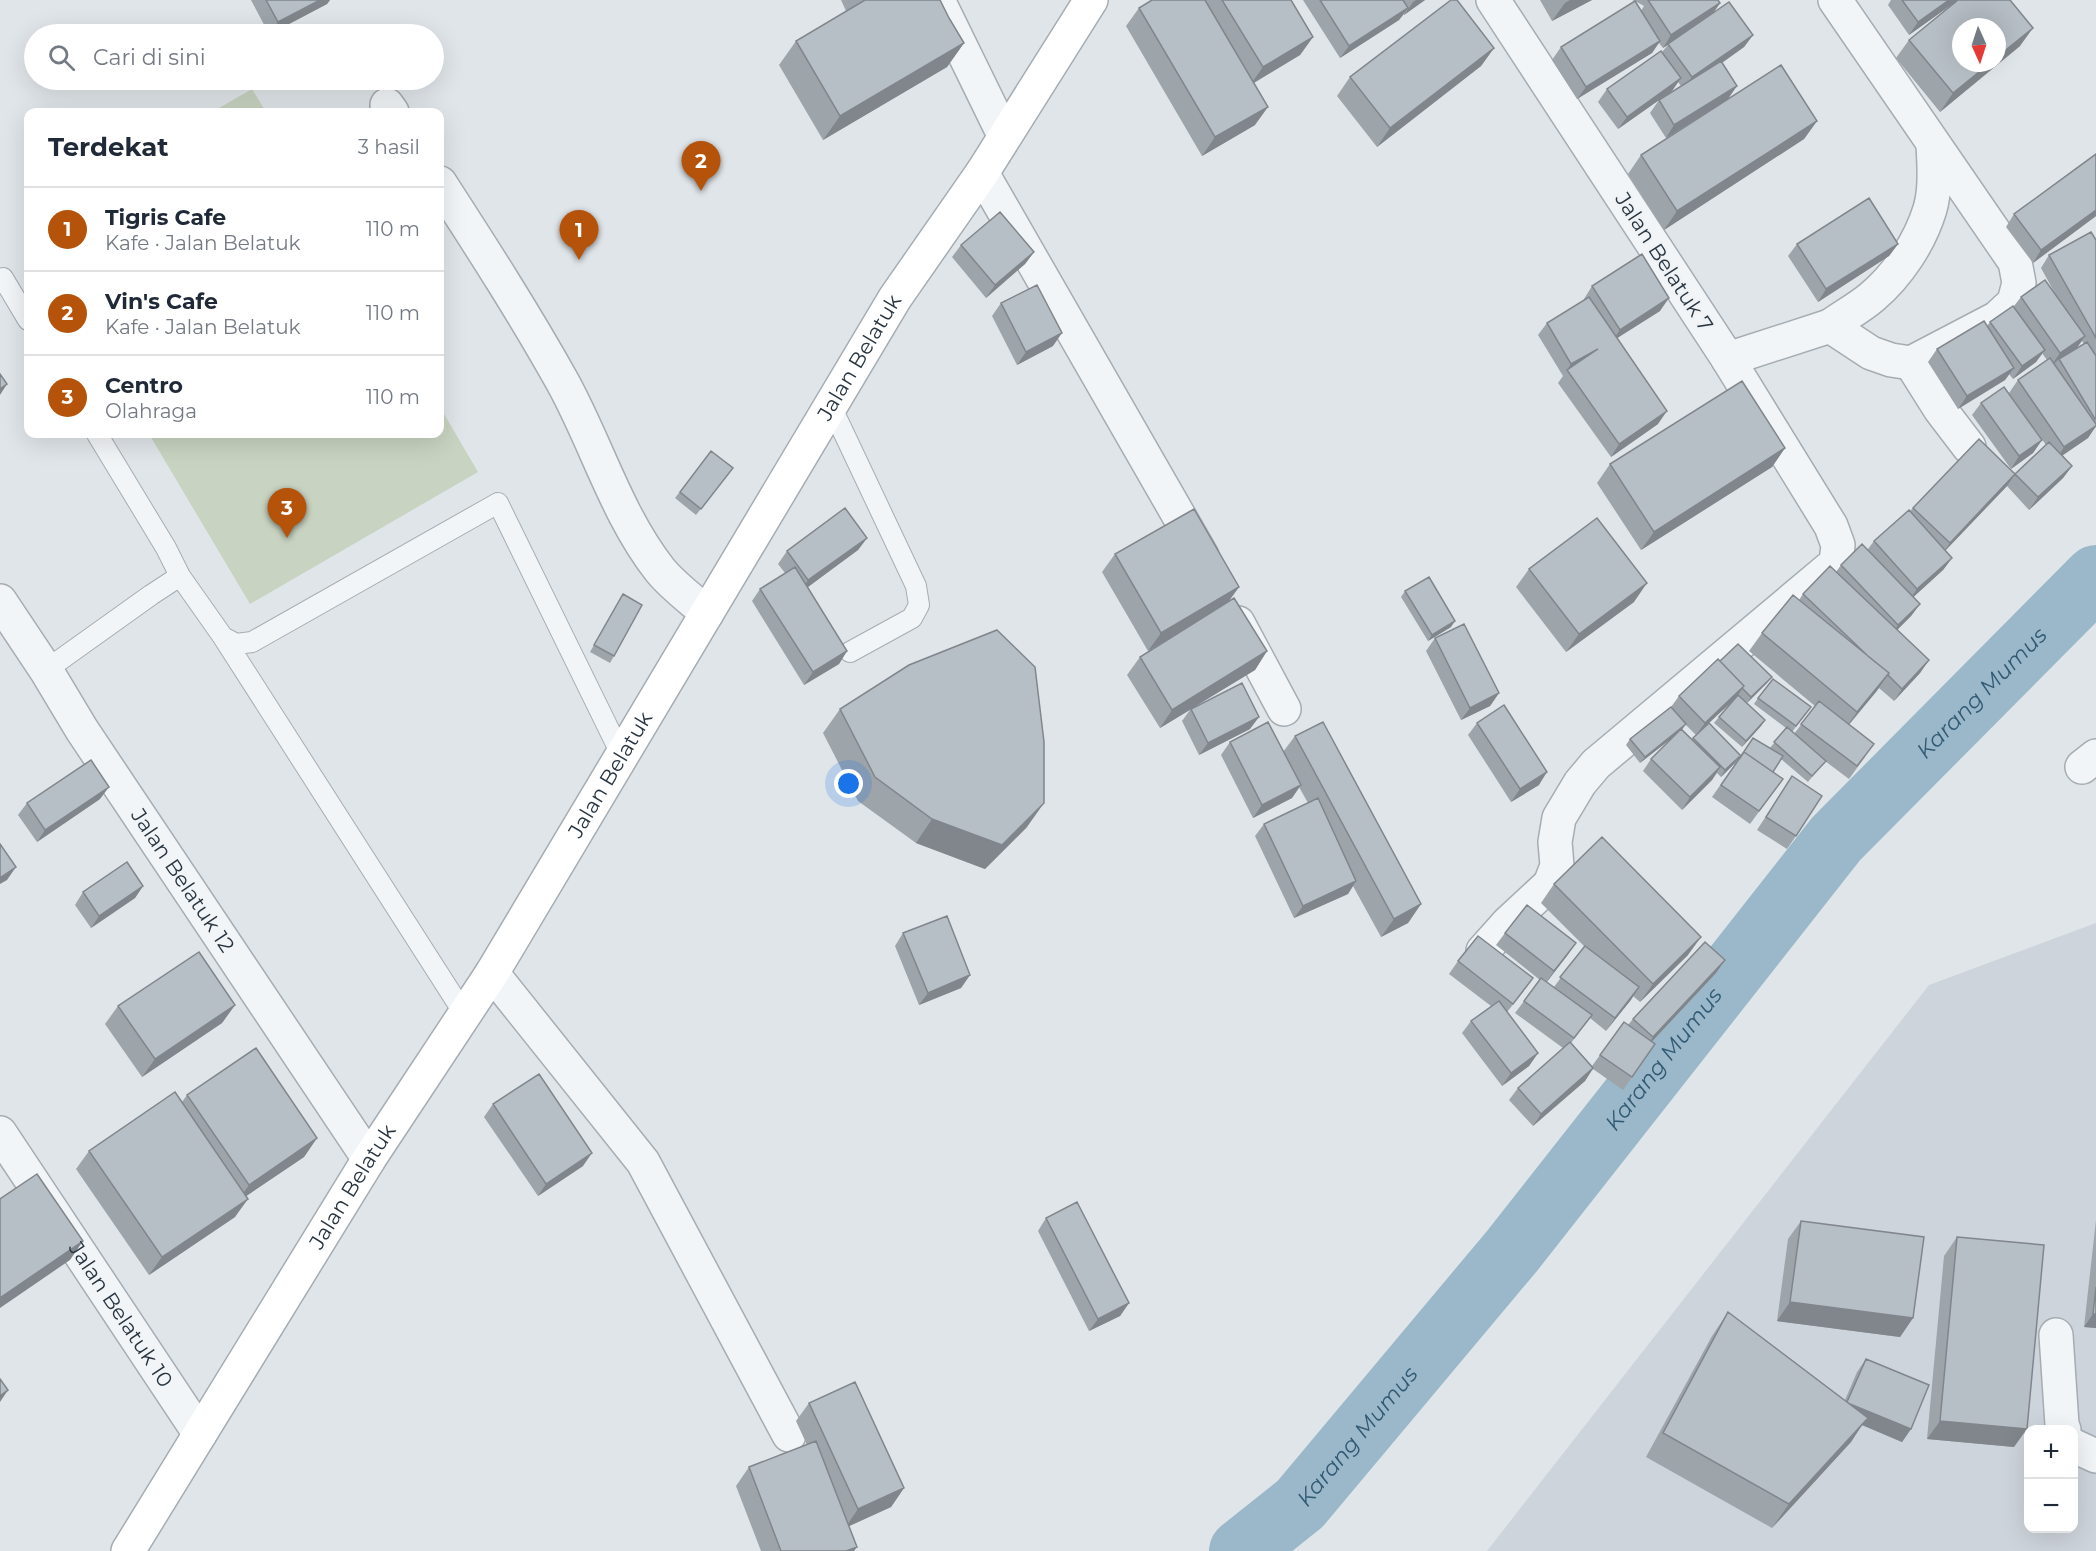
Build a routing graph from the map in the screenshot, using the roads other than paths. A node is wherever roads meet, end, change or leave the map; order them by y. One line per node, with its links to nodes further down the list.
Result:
1 (938, 0): 5 (street)
2 (1091, 0): 5 (street, Jalan Belatuk)
3 (1492, 0): 12 (street, Jalan Belatuk 7)
4 (1834, 0): 6 (street)
5 (1004, 135): 7 (street, Jalan Belatuk)
6 (1933, 144): 11 (street); 13 (street)
7 (981, 173): 14 (street, Jalan Belatuk); 23 (street)
8 (444, 189): 19 (street)
9 (3, 278): 10 (lane)
10 (24, 313)
11 (1830, 326): 12 (street); 13 (street)
12 (1728, 359): 25 (street, Jalan Belatuk 7)
13 (1911, 363): 16 (street)
14 (831, 406): 19 (street, Jalan Belatuk); 21 (lane)
15 (99, 438): 17 (lane)
16 (1969, 447)
17 (180, 576): 20 (lane); 22 (lane)
18 (0, 601): 22 (street, Jalan Belatuk 12)
19 (707, 613): 24 (street, Jalan Belatuk)
20 (222, 637): 24 (lane); 27 (lane)
21 (850, 652)
22 (46, 670): 29 (street, Jalan Belatuk 12)
23 (1284, 709)
24 (622, 756): 26 (street, Jalan Belatuk)
25 (1483, 951)
26 (492, 973): 27 (street, Jalan Belatuk); 33 (street)
27 (465, 1015): 29 (street, Jalan Belatuk)
28 (0, 1133): 32 (street, Jalan Belatuk 10)
29 (369, 1159): 32 (street, Jalan Belatuk)
30 (2056, 1335): 31 (street)
31 (2064, 1425)
32 (200, 1434): 36 (street, Jalan Belatuk)
33 (789, 1435)
34 (2078, 1448): 35 (street)
35 (2096, 1456)
36 (128, 1551)

